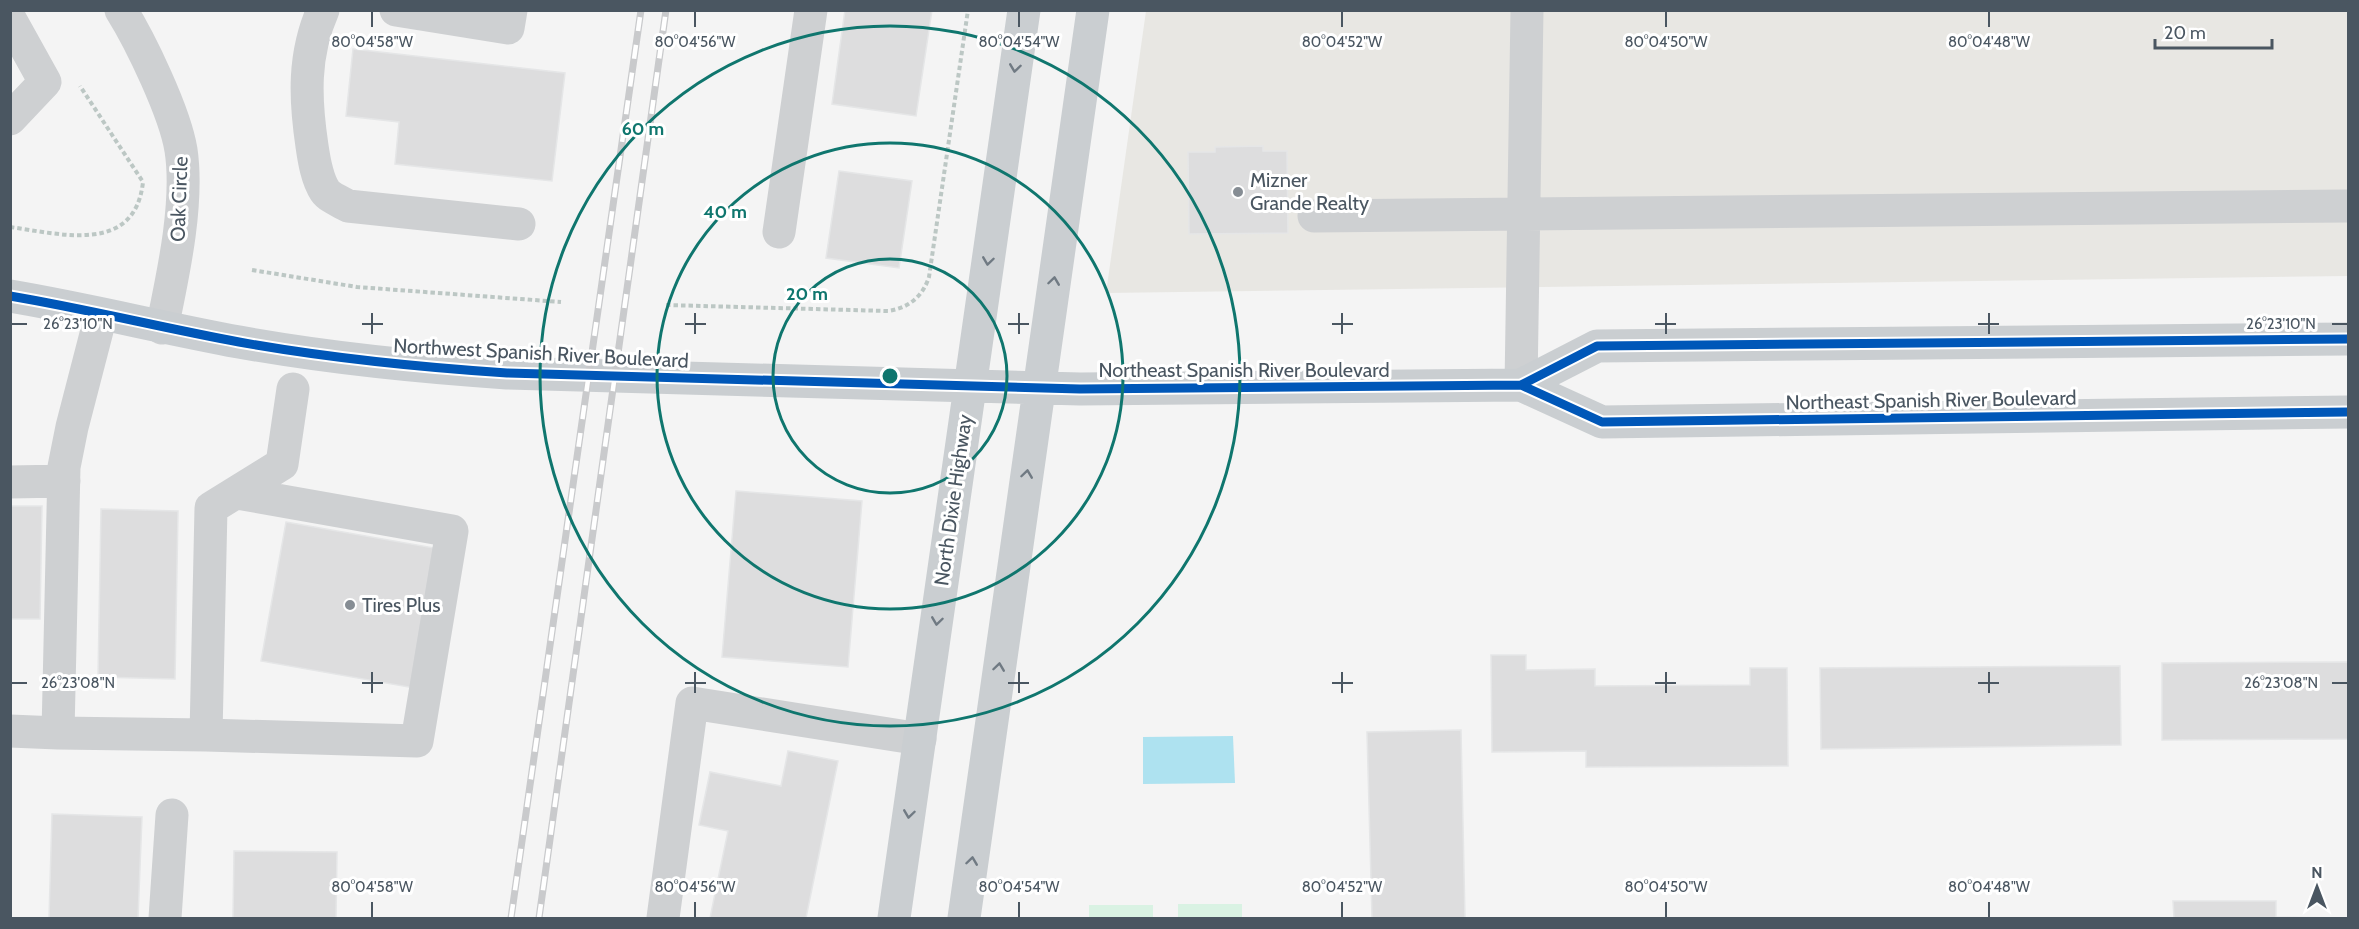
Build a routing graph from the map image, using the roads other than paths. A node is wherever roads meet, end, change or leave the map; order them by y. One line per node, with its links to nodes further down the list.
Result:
1 (323, 10): 14 (street)
2 (396, 10): 3 (street)
3 (511, 10)
4 (811, 10): 15 (street)
5 (1024, 10): 20 (main road, North Dixie Highway, one-way to 20)
6 (1093, 10): 22 (main road, one-way to 6)
7 (1527, 10): 12 (street)
8 (129, 14): 18 (street, Oak Circle)
9 (10, 19): 10 (street)
10 (10, 120)
11 (2349, 206): 12 (street)
12 (1523, 213): 13 (street); 21 (street)
13 (1314, 216)
14 (519, 224)
15 (779, 232)
16 (10, 296): 17 (main road, Northwest Spanish River Boulevard)
17 (101, 315): 18 (main road, Northwest Spanish River Boulevard); 25 (street)
18 (162, 328): 20 (main road, Northwest Spanish River Boulevard)
19 (2349, 339): 21 (main road, Northeast Spanish River Boulevard)
20 (968, 385): 22 (main road, Northeast Spanish River Boulevard); 31 (main road, North Dixie Highway, one-way to 31)
21 (1521, 385): 22 (main road, Northeast Spanish River Boulevard); 24 (main road, Northeast Spanish River Boulevard)
22 (1039, 387): 36 (main road, one-way to 22)
23 (293, 388): 27 (street)
24 (2349, 412)
25 (63, 481): 26 (street); 29 (street)
26 (10, 482)
27 (237, 493): 30 (street); 30 (street)
28 (10, 731): 29 (street)
29 (58, 733): 30 (street)
30 (206, 735)
31 (920, 740): 34 (street); 35 (main road, North Dixie Highway, one-way to 35)
32 (172, 815): 33 (street)
33 (165, 918)
34 (663, 918)
35 (894, 918)
36 (964, 918)

